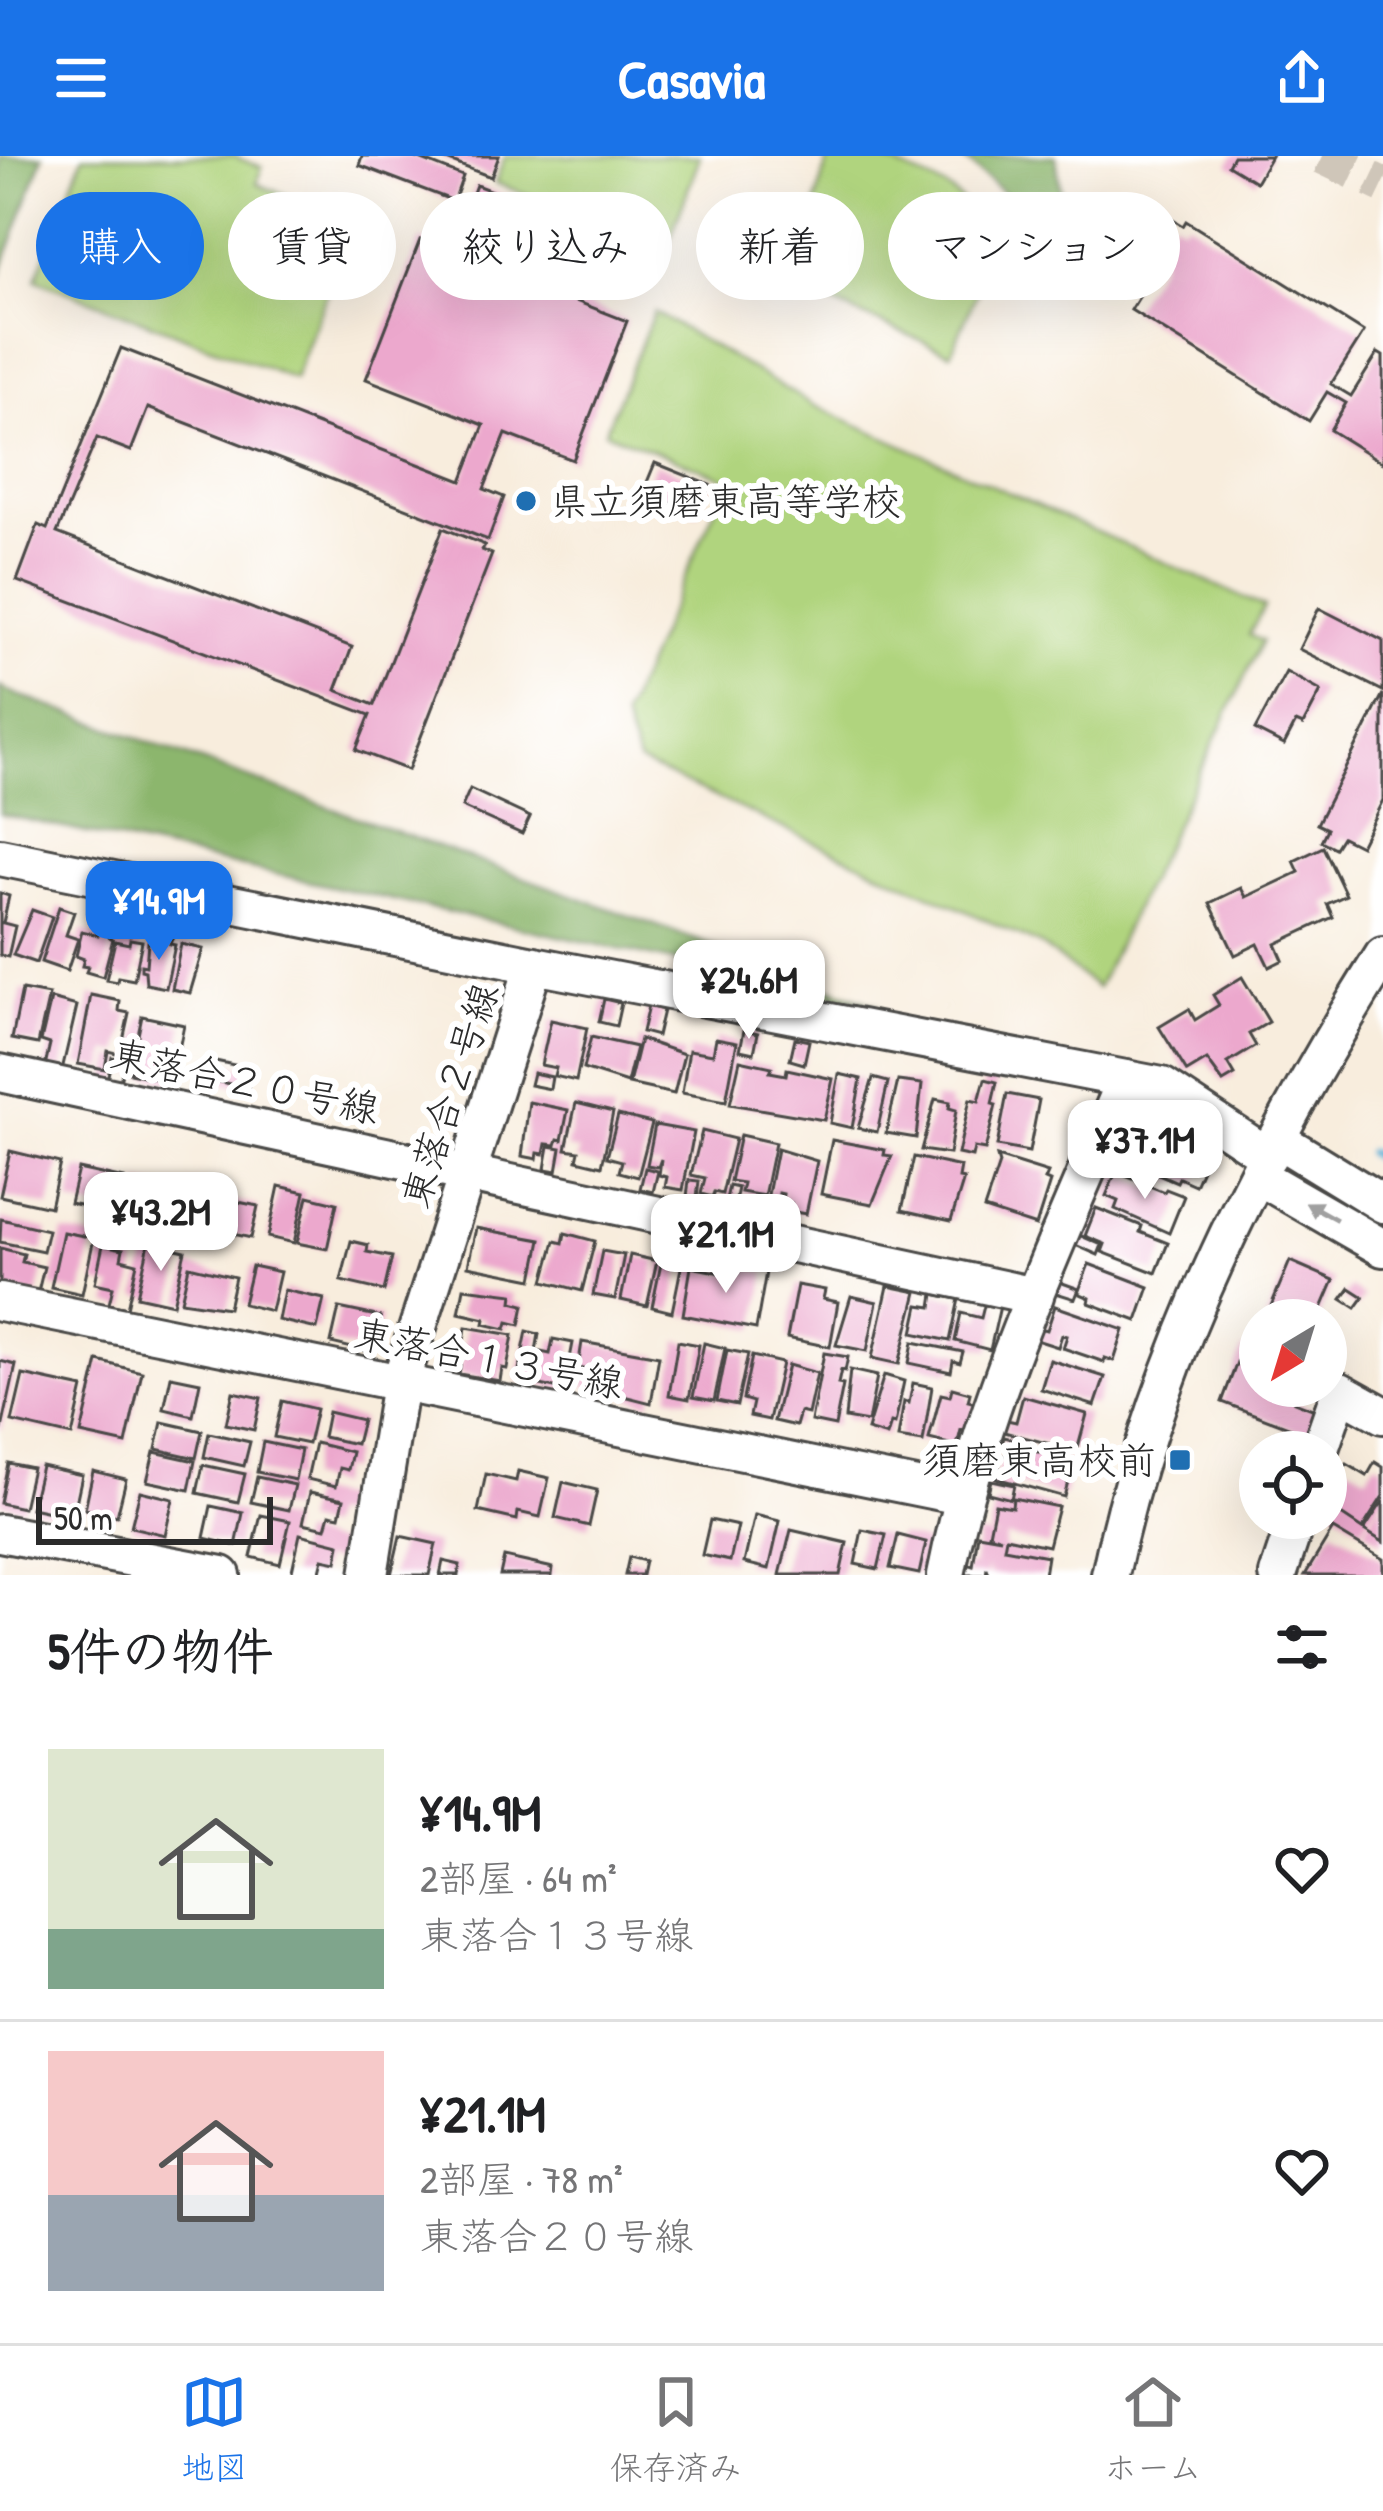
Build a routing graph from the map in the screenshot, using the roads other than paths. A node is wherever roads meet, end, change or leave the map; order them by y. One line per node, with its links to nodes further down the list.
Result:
1 (0, 857): 3 (street)
2 (1383, 956): 6 (street)
3 (534, 965): 5 (street, 東落合２号線); 7 (street, 東落合２号線)
4 (0, 1073): 7 (street, 東落合２０号線)
5 (1126, 1079): 6 (street, 東落合２号線); 10 (street)
6 (1268, 1157): 8 (street); 9 (street, one-way to 6); 18 (street)
7 (469, 1171): 10 (street, 東落合２０号線); 12 (street, 東落合２号線)
8 (1383, 1204)
9 (1383, 1248)
10 (1035, 1295): 15 (street)
11 (0, 1303): 12 (street, 東落合１３号線)
12 (400, 1383): 15 (street, 東落合１３号線); 20 (street, 東落合２号線)
13 (1383, 1415): 14 (street)
14 (1326, 1431)
15 (962, 1496): 21 (street)
16 (0, 1533): 19 (street)
17 (1290, 1539): 22 (street)
18 (1120, 1572)
19 (222, 1575)
20 (369, 1575)
21 (946, 1575)
22 (1278, 1575)

